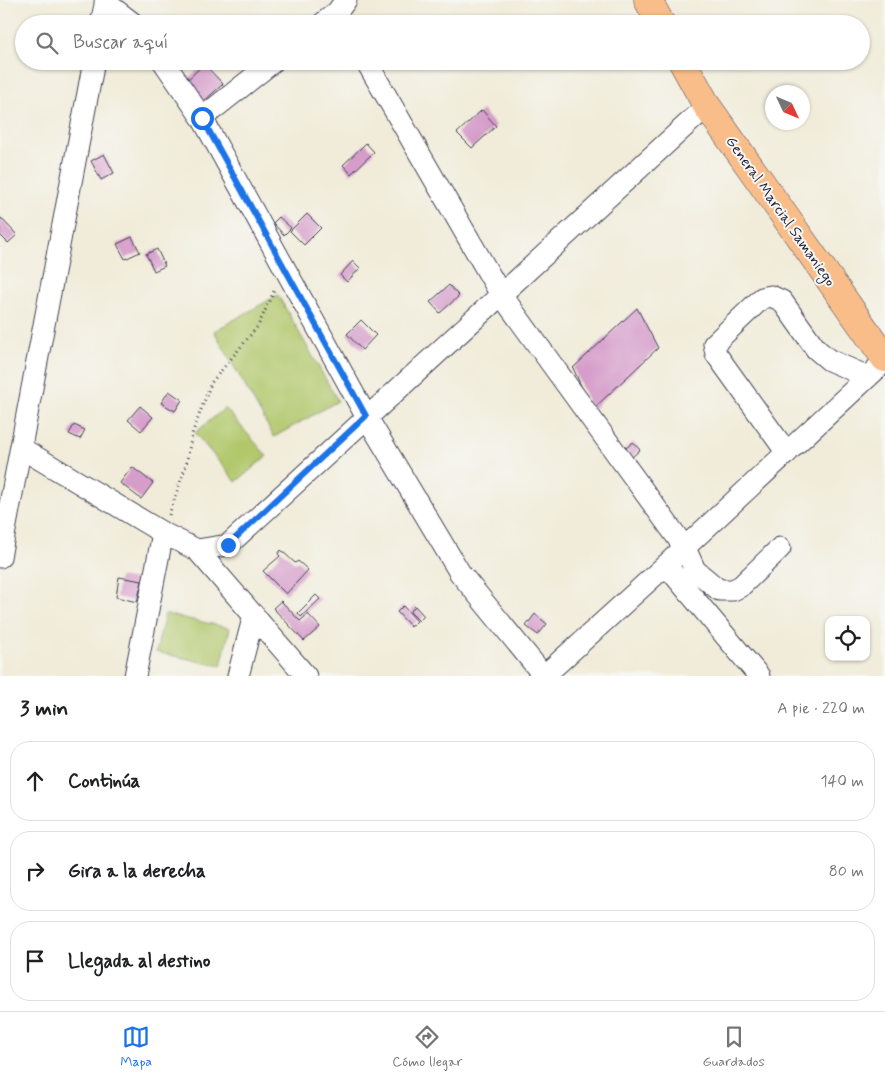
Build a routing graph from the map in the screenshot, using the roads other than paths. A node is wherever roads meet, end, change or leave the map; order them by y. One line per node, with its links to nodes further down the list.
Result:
1 (648, 0): 5 (main road)
2 (106, 1): 3 (street); 4 (street)
3 (103, 15)
4 (123, 15)
5 (656, 15)
6 (92, 70): 16 (street)
7 (169, 70): 12 (street)
8 (263, 70): 12 (street)
9 (371, 70): 13 (street)
10 (687, 70): 11 (main road, General Marcial Samaniego)
11 (707, 106): 13 (street); 14 (main road, General Marcial Samaniego)
12 (202, 118): 15 (street)
13 (500, 293): 15 (street); 19 (street)
14 (879, 365): 17 (street); 17 (street)
15 (366, 416): 21 (street); 28 (street)
16 (21, 448): 18 (street); 22 (street)
17 (787, 453): 19 (street)
18 (162, 533): 21 (street); 25 (street)
19 (685, 548): 20 (street); 23 (street)
20 (780, 548)
21 (197, 550): 24 (street)
22 (0, 557)
23 (666, 565): 28 (street); 29 (street)
24 (254, 615): 26 (street); 27 (street)
25 (135, 676)
26 (238, 676)
27 (306, 676)
28 (544, 676)
29 (758, 676)

